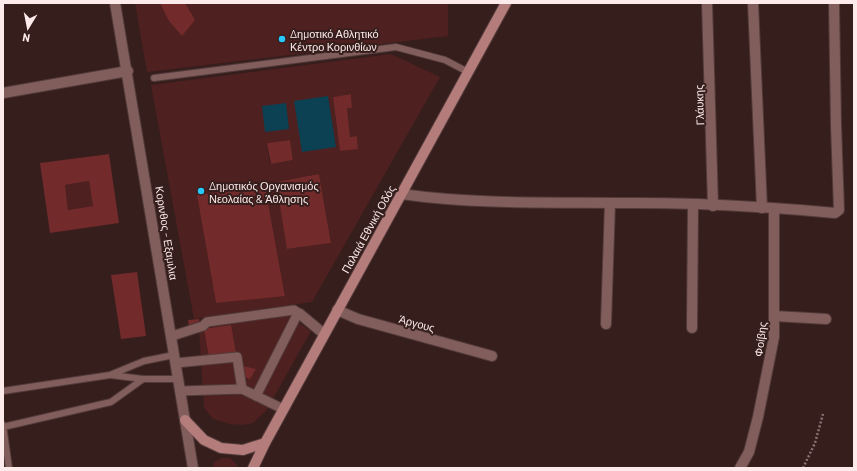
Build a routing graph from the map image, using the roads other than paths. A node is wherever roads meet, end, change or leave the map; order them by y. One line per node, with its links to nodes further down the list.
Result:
1 (115, 3): 6 (street, Κορινθος - Εξαμιλια)
2 (506, 3): 7 (main road, Παλαιά Εθνική Οδός)
3 (707, 3): 13 (street, Γλάυκης)
4 (754, 3): 14 (street)
5 (834, 3): 15 (street)
6 (128, 71): 9 (street); 23 (street, Κορινθος - Εξαμιλια)
7 (468, 72): 8 (lane); 10 (main road, Παλαιά Εθνική Οδός)
8 (154, 78)
9 (3, 93)
10 (401, 194): 11 (street); 16 (main road, Παλαιά Εθνική Οδός)
11 (610, 203): 12 (street); 20 (street)
12 (693, 205): 13 (street); 21 (street)
13 (713, 206): 14 (street)
14 (762, 208): 15 (street)
15 (774, 209): 18 (street, Φοίβης)
16 (337, 310): 22 (main road, Παλαιά Εθνική Οδός); 24 (street, Άργους)
17 (299, 313): 22 (street); 23 (street); 32 (street)
18 (774, 316): 19 (street); 41 (street, Φοίβης)
19 (826, 319)
20 (606, 324)
21 (692, 328)
22 (324, 334): 33 (main road, Παλαιά Εθνική Οδός)
23 (172, 336): 25 (street, Κορινθος - Εξαμιλια)
24 (492, 356)
25 (175, 359): 26 (lane); 28 (street, Κορινθος - Εξαμιλια); 29 (street)
26 (110, 375): 27 (lane); 30 (lane)
27 (143, 379): 28 (lane); 36 (lane)
28 (178, 379): 31 (street, Κορινθος - Εξαμιλια)
29 (242, 389): 31 (street); 32 (street)
30 (3, 391)
31 (180, 391): 34 (street, Κορινθος - Εξαμιλια)
32 (256, 396): 33 (street)
33 (283, 409): 37 (main road, Παλαιά Εθνική Οδός)
34 (185, 420): 37 (main road); 39 (street, Κορινθος - Εξαμιλια)
35 (3, 423): 36 (lane)
36 (3, 427): 38 (lane)
37 (265, 443): 40 (main road, Παλαιά Εθνική Οδός)
38 (9, 468)
39 (193, 468)
40 (253, 468)
41 (740, 468)

